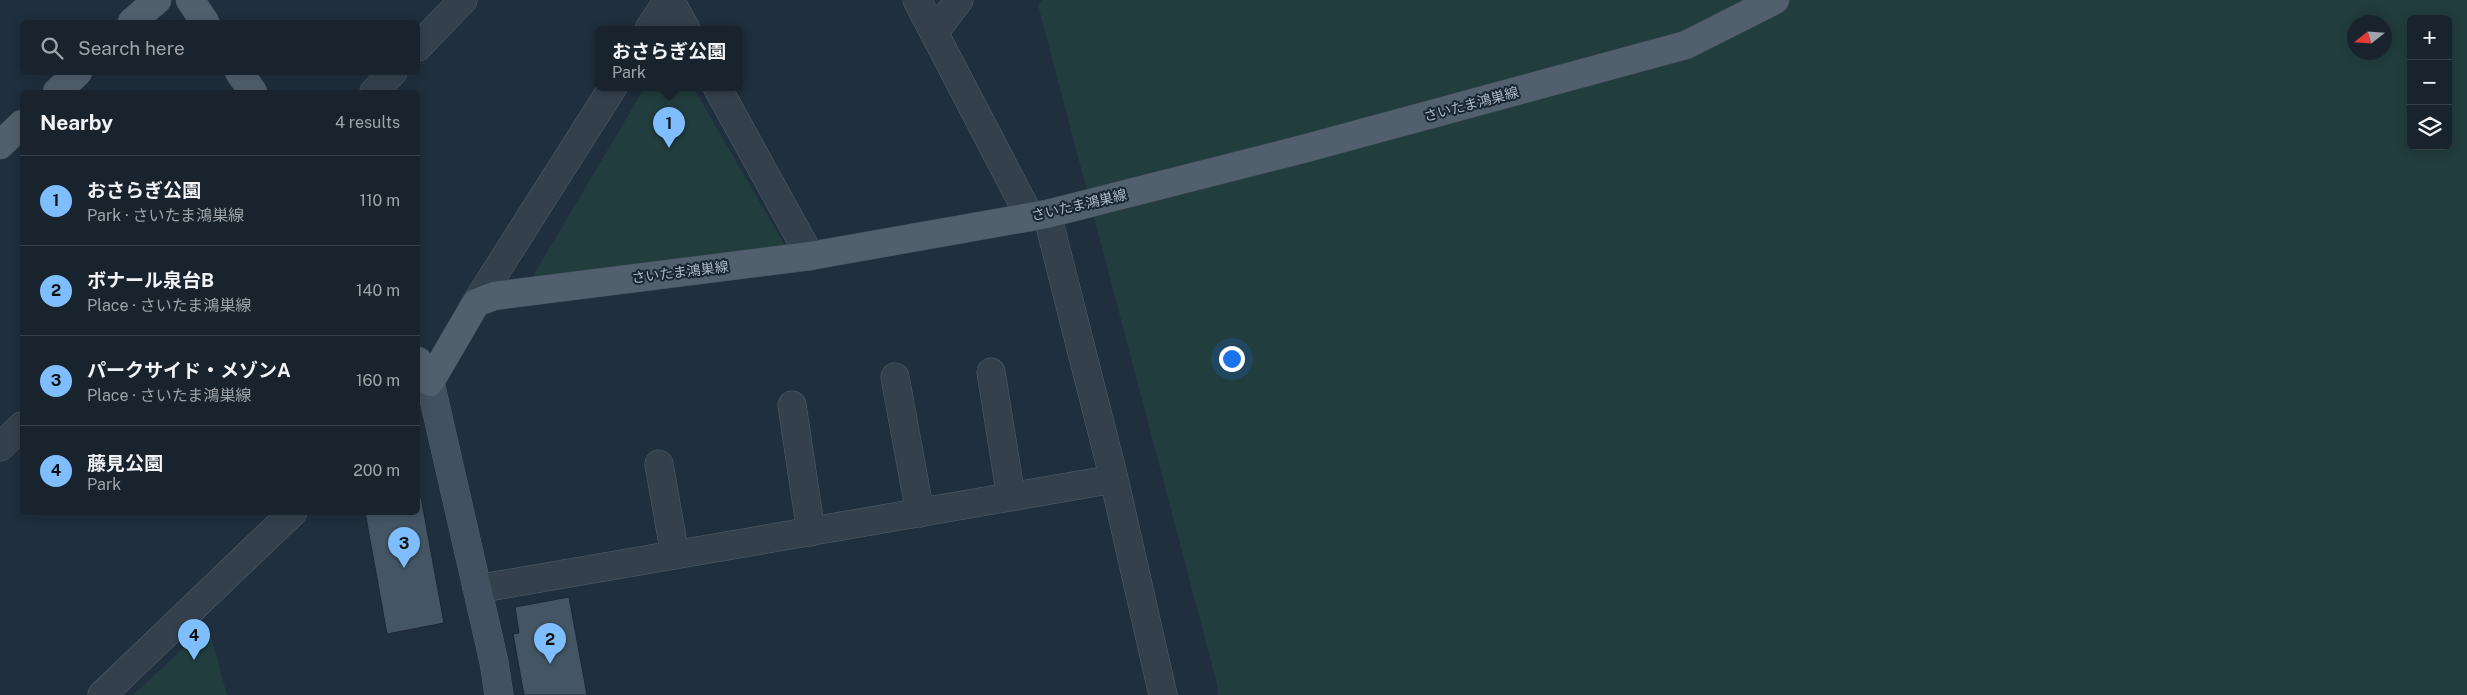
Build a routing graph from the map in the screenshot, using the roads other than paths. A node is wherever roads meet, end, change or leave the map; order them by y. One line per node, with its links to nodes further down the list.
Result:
1 (156, 0): 8 (main road)
2 (190, 0): 9 (main road)
3 (463, 0): 13 (street)
4 (669, 0): 10 (street); 11 (street)
5 (917, 0): 12 (street)
6 (959, 0): 12 (street)
7 (1775, 0): 24 (main road, さいたま鴻巣線)
8 (134, 20)
9 (204, 20)
10 (651, 26)
11 (684, 26)
12 (934, 33): 24 (street)
13 (420, 45)
14 (75, 75): 17 (main road)
15 (241, 75): 18 (main road)
16 (390, 75): 19 (street)
17 (59, 90)
18 (252, 90)
19 (376, 90)
20 (610, 91): 26 (street)
21 (719, 91): 25 (street)
22 (20, 126): 23 (main road)
23 (0, 145)
24 (1038, 215): 25 (main road, さいたま鴻巣線); 34 (street)
25 (810, 256): 26 (main road, さいたま鴻巣線)
26 (476, 303): 29 (main road)
27 (990, 372): 35 (street)
28 (895, 377): 36 (street)
29 (422, 379): 40 (street)
30 (792, 405): 38 (street)
31 (20, 428): 32 (street)
32 (0, 447)
33 (659, 464): 39 (street)
34 (1114, 479): 35 (street); 43 (street)
35 (1012, 497): 36 (street)
36 (920, 513): 38 (street)
37 (290, 515): 41 (street)
38 (811, 532): 39 (street)
39 (675, 555): 40 (street)
40 (477, 589): 42 (street)
41 (102, 695)
42 (499, 695)
43 (1163, 695)

